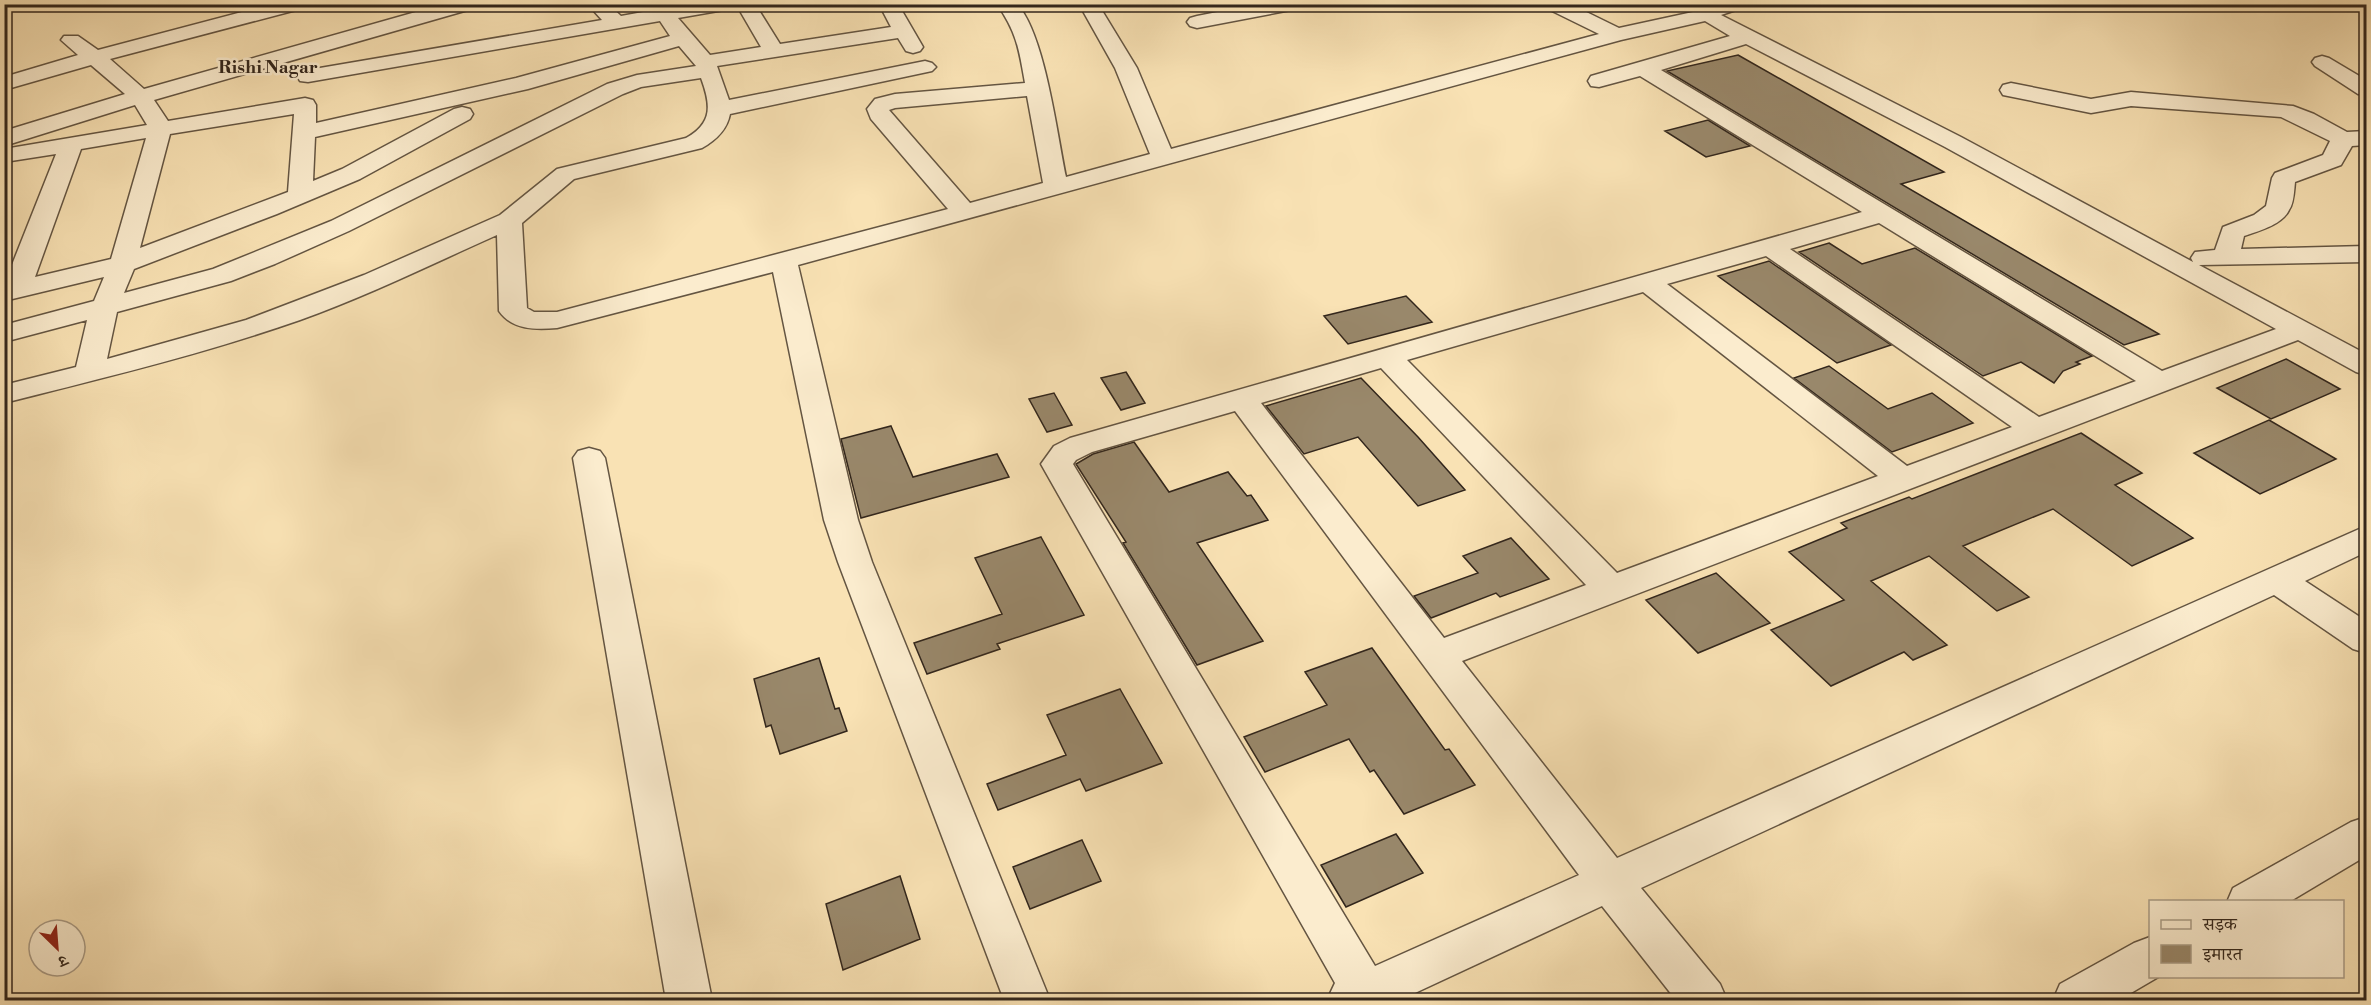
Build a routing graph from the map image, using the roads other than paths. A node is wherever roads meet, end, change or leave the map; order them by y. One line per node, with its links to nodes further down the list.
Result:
1 (297, 4): 25 (street)
2 (468, 4): 23 (street)
3 (600, 4): 16 (street)
4 (724, 4): 13 (street)
5 (745, 4): 24 (street)
6 (888, 4): 17 (street)
7 (1006, 4): 34 (street)
8 (1088, 4): 47 (street)
9 (1184, 4): 15 (street)
10 (1291, 4): 15 (street)
11 (1553, 4): 18 (street)
12 (1735, 4): 14 (street)
13 (664, 10): 16 (street); 20 (street)
14 (1700, 11): 18 (street); 19 (street)
15 (1197, 22): 22 (street)
16 (617, 23): 30 (street)
17 (903, 31): 24 (street); 28 (street)
18 (1617, 35): 47 (street)
19 (1749, 37): 29 (street); 56 (street)
20 (683, 39): 27 (street); 42 (street)
21 (70, 40): 25 (street)
22 (1211, 41)
23 (311, 45): 30 (street); 36 (street)
24 (772, 50): 27 (street)
25 (94, 57): 33 (street); 36 (street)
26 (2322, 62): 32 (street)
27 (707, 66): 39 (street); 61 (street)
28 (926, 67): 37 (street); 39 (street)
29 (1643, 68): 31 (street); 51 (street)
30 (308, 76): 38 (street)
31 (1599, 81)
32 (2362, 83)
33 (4, 84)
34 (1037, 89): 37 (street); 48 (street)
35 (2011, 90): 44 (street)
36 (137, 96): 41 (street); 43 (street)
37 (944, 97): 50 (street)
38 (305, 105): 41 (street); 42 (street)
39 (720, 110): 52 (street)
40 (462, 114): 49 (street)
41 (160, 129): 45 (street); 58 (street)
42 (303, 133): 49 (street)
43 (4, 139)
44 (2355, 139): 55 (street)
45 (71, 144): 46 (street); 60 (street)
46 (4, 155)
47 (1163, 157): 48 (street)
48 (1056, 186): 50 (street)
49 (300, 196): 58 (street)
50 (964, 212): 57 (street)
51 (1882, 214): 53 (street); 67 (street)
52 (509, 220): 57 (street); 66 (street)
53 (1770, 246): 59 (street); 70 (street)
54 (2367, 254): 55 (street)
55 (2226, 258): 56 (street)
56 (2169, 259): 62 (street)
57 (784, 261): 84 (street)
58 (123, 264): 60 (street); 61 (street)
59 (1647, 282): 64 (street); 72 (street)
60 (11, 291)
61 (104, 309): 63 (street); 66 (street)
62 (2299, 330): 65 (street); 67 (street)
63 (4, 334)
64 (1387, 357): 69 (street); 75 (street)
65 (2367, 366)
66 (89, 372): 68 (street)
67 (2159, 382): 70 (street)
68 (4, 394)
69 (1242, 399): 77 (street); 82 (street)
70 (2036, 429): 72 (street)
71 (589, 458): 83 (street)
72 (1903, 479): 75 (street)
73 (2367, 538): 74 (street)
74 (2276, 579): 76 (street); 79 (street)
75 (1611, 590): 77 (street)
76 (2367, 639)
77 (1435, 656): 79 (street)
78 (2367, 835): 80 (street)
79 (1610, 883): 82 (street); 85 (street)
80 (2253, 900)
81 (2149, 959): 86 (street)
82 (1358, 997)
83 (689, 1000)
84 (1027, 1000)
85 (1704, 1000)
86 (2076, 1000)

